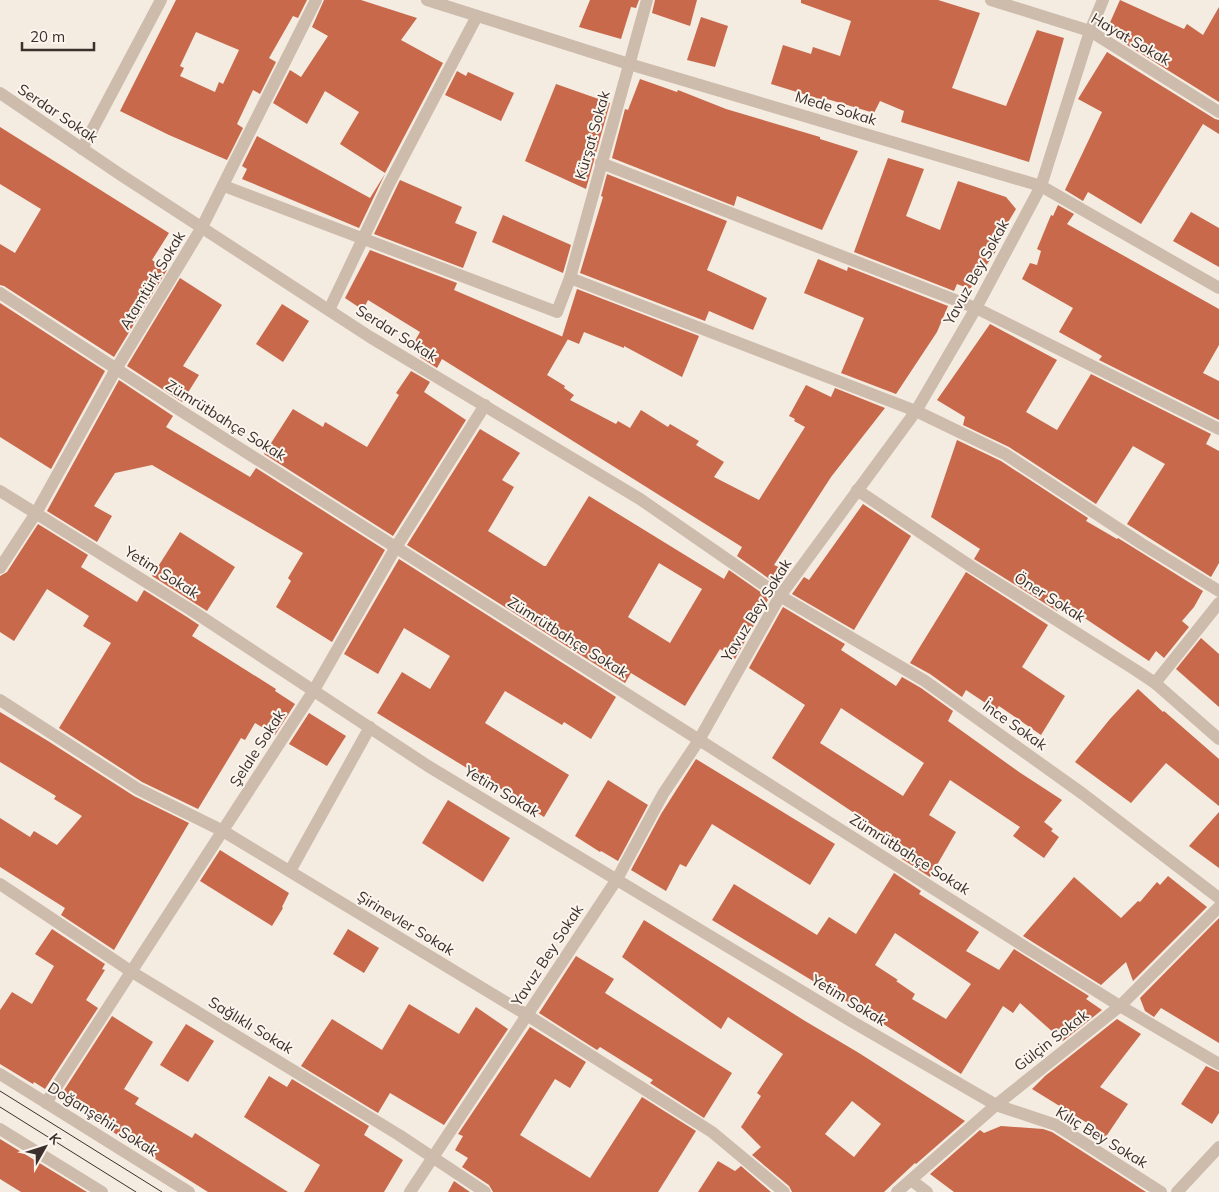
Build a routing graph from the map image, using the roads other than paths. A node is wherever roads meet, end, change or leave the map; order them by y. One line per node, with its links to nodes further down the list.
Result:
1 (161, 0): 12 (street)
2 (316, 0): 14 (street, Atamtürk Sokak)
3 (427, 0): 7 (street, Mede Sokak)
4 (647, 0): 9 (street, Kürşat Sokak)
5 (991, 0): 8 (street, Hayat Sokak)
6 (1103, 0): 8 (street, Yavuz Bey Sokak)
7 (477, 16): 9 (street, Mede Sokak); 17 (street)
8 (1090, 31): 11 (street, Hayat Sokak); 15 (street, Yavuz Bey Sokak)
9 (629, 64): 13 (street, Kürşat Sokak); 15 (street, Mede Sokak)
10 (0, 93): 12 (street, Serdar Sokak)
11 (1219, 112)
12 (82, 149): 16 (street, Serdar Sokak)
13 (601, 162): 18 (street, Kürşat Sokak); 21 (street)
14 (224, 186): 16 (street, Atamtürk Sokak); 17 (street)
15 (1041, 186): 19 (street, Mede Sokak); 21 (street, Yavuz Bey Sokak)
16 (202, 227): 22 (street, Serdar Sokak); 23 (street, Atamtürk Sokak)
17 (363, 239): 18 (street, Kürşat Sokak); 22 (street)
18 (570, 278): 25 (street)
19 (1219, 288)
20 (0, 293): 23 (street, Zümrütbahçe Sokak)
21 (976, 308): 25 (street, Yavuz Bey Sokak); 26 (street)
22 (329, 310): 24 (street, Serdar Sokak)
23 (116, 369): 29 (street, Atamtürk Sokak); 30 (street, Zümrütbahçe Sokak)
24 (485, 405): 30 (street, Şelale Sokak); 33 (street, Serdar Sokak)
25 (916, 411): 27 (street, Yavuz Bey Sokak); 32 (street)
26 (1219, 429)
27 (857, 490): 33 (street, Yavuz Bey Sokak); 35 (street, Öner Sokak)
28 (0, 491): 29 (street, Yetim Sokak)
29 (36, 513): 31 (street, Atamtürk Sokak); 36 (street, Yetim Sokak)
30 (396, 547): 36 (street, Şelale Sokak); 40 (street, Zümrütbahçe Sokak)
31 (0, 568)
32 (1219, 591)
33 (780, 596): 40 (street, Yavuz Bey Sokak); 45 (street, İnce Sokak)
34 (1219, 603): 35 (street)
35 (1155, 683): 39 (street, Öner Sokak)
36 (314, 690): 38 (street, Yetim Sokak); 41 (street, Şelale Sokak)
37 (0, 700): 41 (street, Şirinevler Sokak)
38 (370, 727): 42 (street); 43 (street, Yetim Sokak)
39 (1219, 739)
40 (699, 740): 43 (street, Yavuz Bey Sokak); 48 (street, Zümrütbahçe Sokak)
41 (223, 831): 42 (street, Şirinevler Sokak); 47 (street, Şelale Sokak)
42 (290, 871): 49 (street, Şirinevler Sokak)
43 (617, 879): 49 (street, Yavuz Bey Sokak); 53 (street, Yetim Sokak)
44 (0, 884): 47 (street, Sağlıklı Sokak)
45 (1219, 898)
46 (1219, 907): 48 (street, Gülçin Sokak)
47 (132, 972): 52 (street, Şelale Sokak); 56 (street, Sağlıklı Sokak)
48 (1120, 1006): 50 (street, Zümrütbahçe Sokak); 53 (street, Gülçin Sokak)
49 (527, 1015): 56 (street, Yavuz Bey Sokak); 62 (street, Şirinevler Sokak)
50 (1219, 1064)
51 (0, 1074): 52 (street, Doğanşehir Sokak)
52 (46, 1102): 59 (street, Doğanşehir Sokak)
53 (996, 1104): 57 (street, Gülçin Sokak); 65 (street, Kılıç Bey Sokak)
54 (0, 1129): 58 (street)
55 (1219, 1147): 66 (street)
56 (433, 1158): 60 (street, Yavuz Bey Sokak); 61 (street, Sağlıklı Sokak)
57 (911, 1180): 63 (street, Gülçin Sokak); 64 (street)
58 (102, 1192)
59 (189, 1192)
60 (410, 1192)
61 (485, 1192)
62 (784, 1192)
63 (897, 1192)
64 (927, 1192)
65 (1161, 1192)
66 (1177, 1192)

